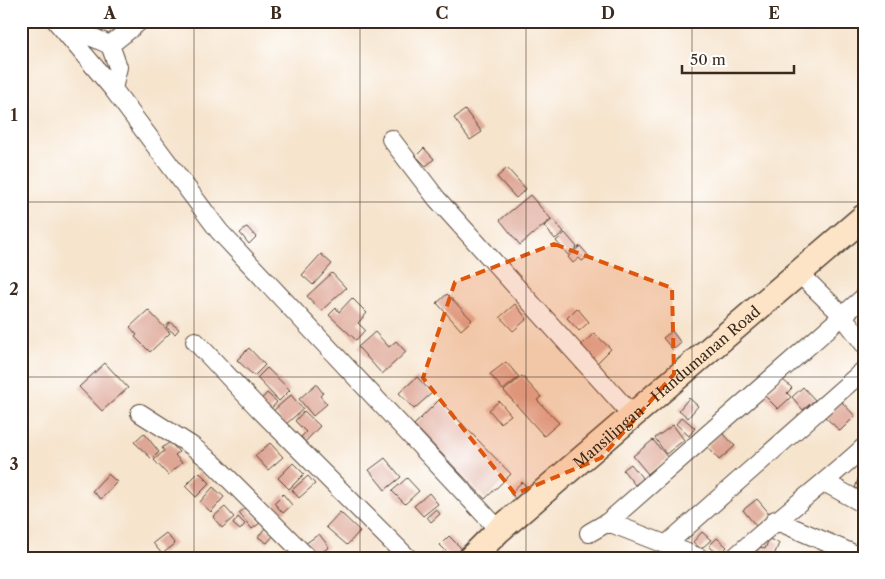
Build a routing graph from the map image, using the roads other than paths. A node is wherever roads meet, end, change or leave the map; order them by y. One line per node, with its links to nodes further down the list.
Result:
1 (56, 21): 3 (street)
2 (140, 21): 4 (street)
3 (72, 40): 4 (street); 5 (street)
4 (110, 45): 5 (street)
5 (113, 89): 21 (street)
6 (391, 139): 15 (street)
7 (864, 217): 8 (street, Mansilingan - Handumanan Road)
8 (799, 273): 10 (street); 15 (street, Mansilingan - Handumanan Road)
9 (864, 297): 10 (street)
10 (842, 315): 12 (street); 20 (street)
11 (195, 341): 25 (street)
12 (864, 344)
13 (864, 370): 23 (street)
14 (140, 413): 24 (street)
15 (632, 415): 21 (street, Mansilingan - Handumanan Road)
16 (864, 447): 17 (street)
17 (826, 483): 18 (street); 19 (street)
18 (864, 504)
19 (775, 520): 28 (street); 29 (street)
20 (608, 522): 22 (street); 23 (street)
21 (499, 530): 26 (street, Mansilingan - Handumanan Road)
22 (589, 533)
23 (667, 544): 27 (street)
24 (308, 558)
25 (408, 558)
26 (471, 558)
27 (700, 558)
28 (734, 558)
29 (863, 558)

